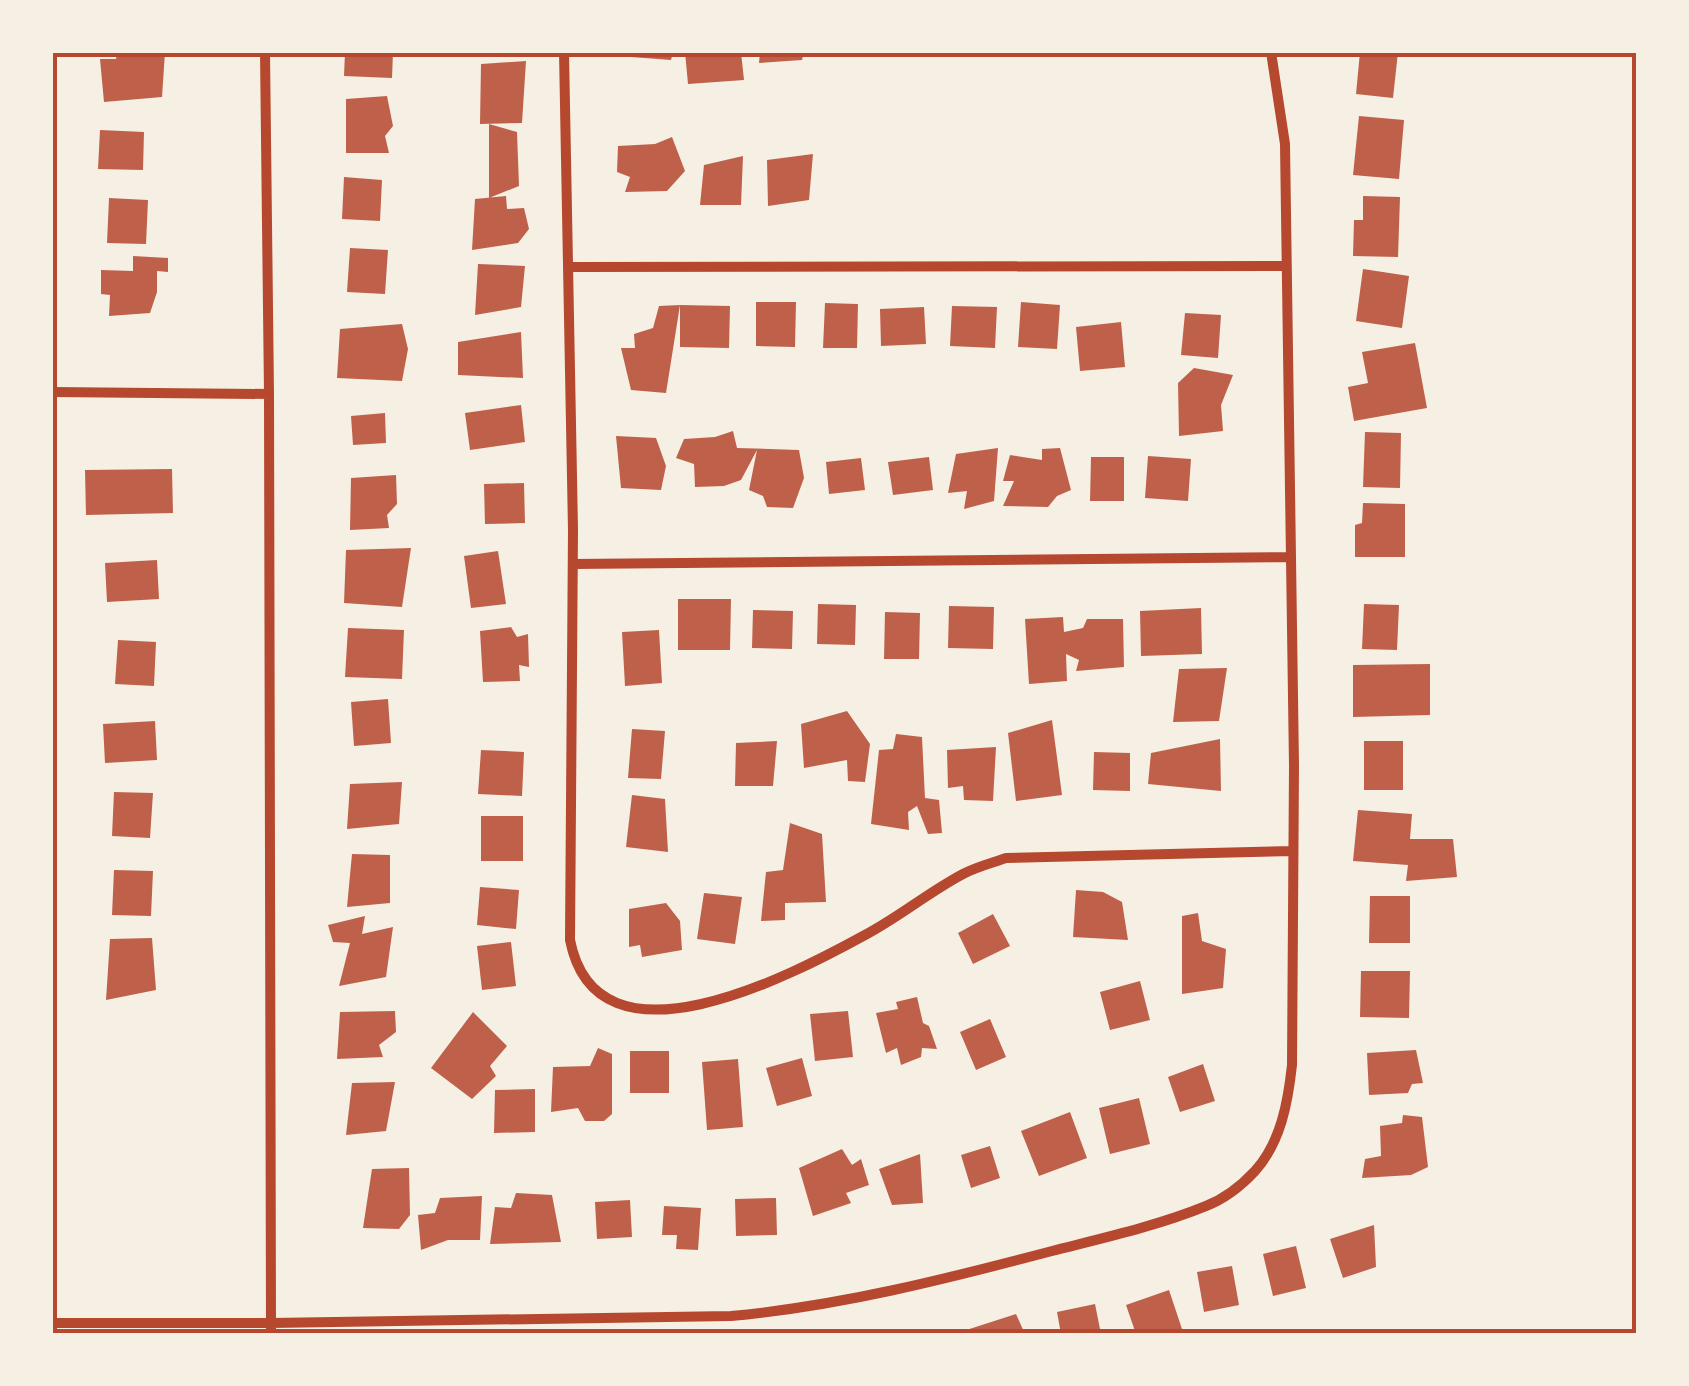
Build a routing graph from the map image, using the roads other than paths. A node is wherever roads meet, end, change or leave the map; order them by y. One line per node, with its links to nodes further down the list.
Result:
1 (265, 52): 7 (street)
2 (564, 52): 5 (street)
3 (1271, 52): 4 (street)
4 (1286, 266): 5 (street); 8 (street)
5 (570, 267): 9 (street)
6 (52, 392): 7 (street)
7 (269, 394): 12 (street)
8 (1290, 557): 9 (street); 10 (street)
9 (573, 564): 10 (street)
10 (1293, 852): 12 (street)
11 (52, 1323): 12 (street)
12 (271, 1328)

